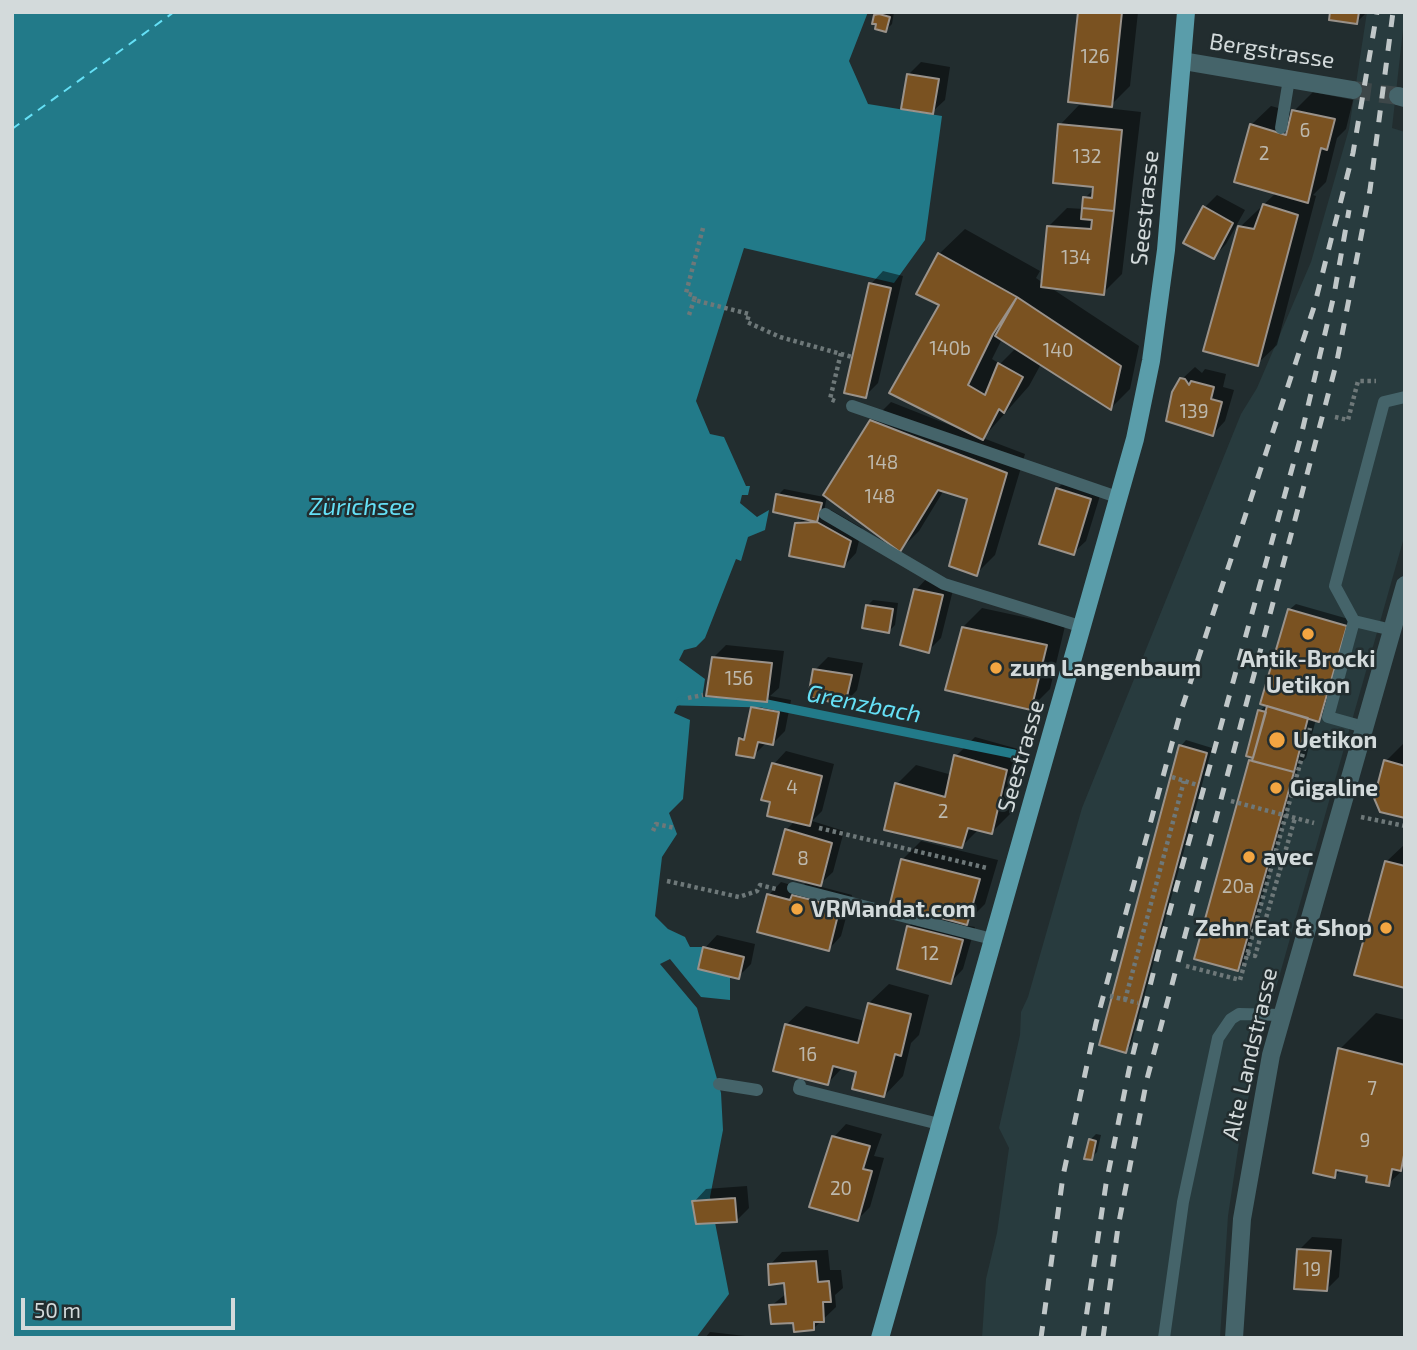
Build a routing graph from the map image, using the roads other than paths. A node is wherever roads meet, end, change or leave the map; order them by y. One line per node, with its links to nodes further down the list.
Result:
1 (1185, 12): 2 (main road, Seestrasse)
2 (1183, 61): 3 (street, Bergstrasse); 8 (main road, Seestrasse)
3 (1289, 79): 4 (street, Bergstrasse); 5 (lane)
4 (1353, 90)
5 (1281, 128)
6 (1405, 397): 11 (lane)
7 (852, 407): 8 (lane)
8 (1120, 498): 12 (main road, Seestrasse)
9 (825, 514): 12 (lane)
10 (1405, 585): 13 (street, Alte Landstrasse)
11 (1354, 621): 13 (lane); 14 (lane)
12 (1083, 626): 16 (main road, Seestrasse)
13 (1392, 630): 14 (street, Alte Landstrasse)
14 (1364, 727): 17 (street, Alte Landstrasse)
15 (793, 888): 16 (lane)
16 (992, 939): 21 (main road, Seestrasse)
17 (1282, 1015): 23 (lane); 24 (street, Alte Landstrasse)
18 (719, 1084): 20 (lane)
19 (800, 1085): 21 (lane)
20 (757, 1090)
21 (939, 1124): 22 (main road, Seestrasse)
22 (880, 1338)
23 (1164, 1338)
24 (1234, 1338)

